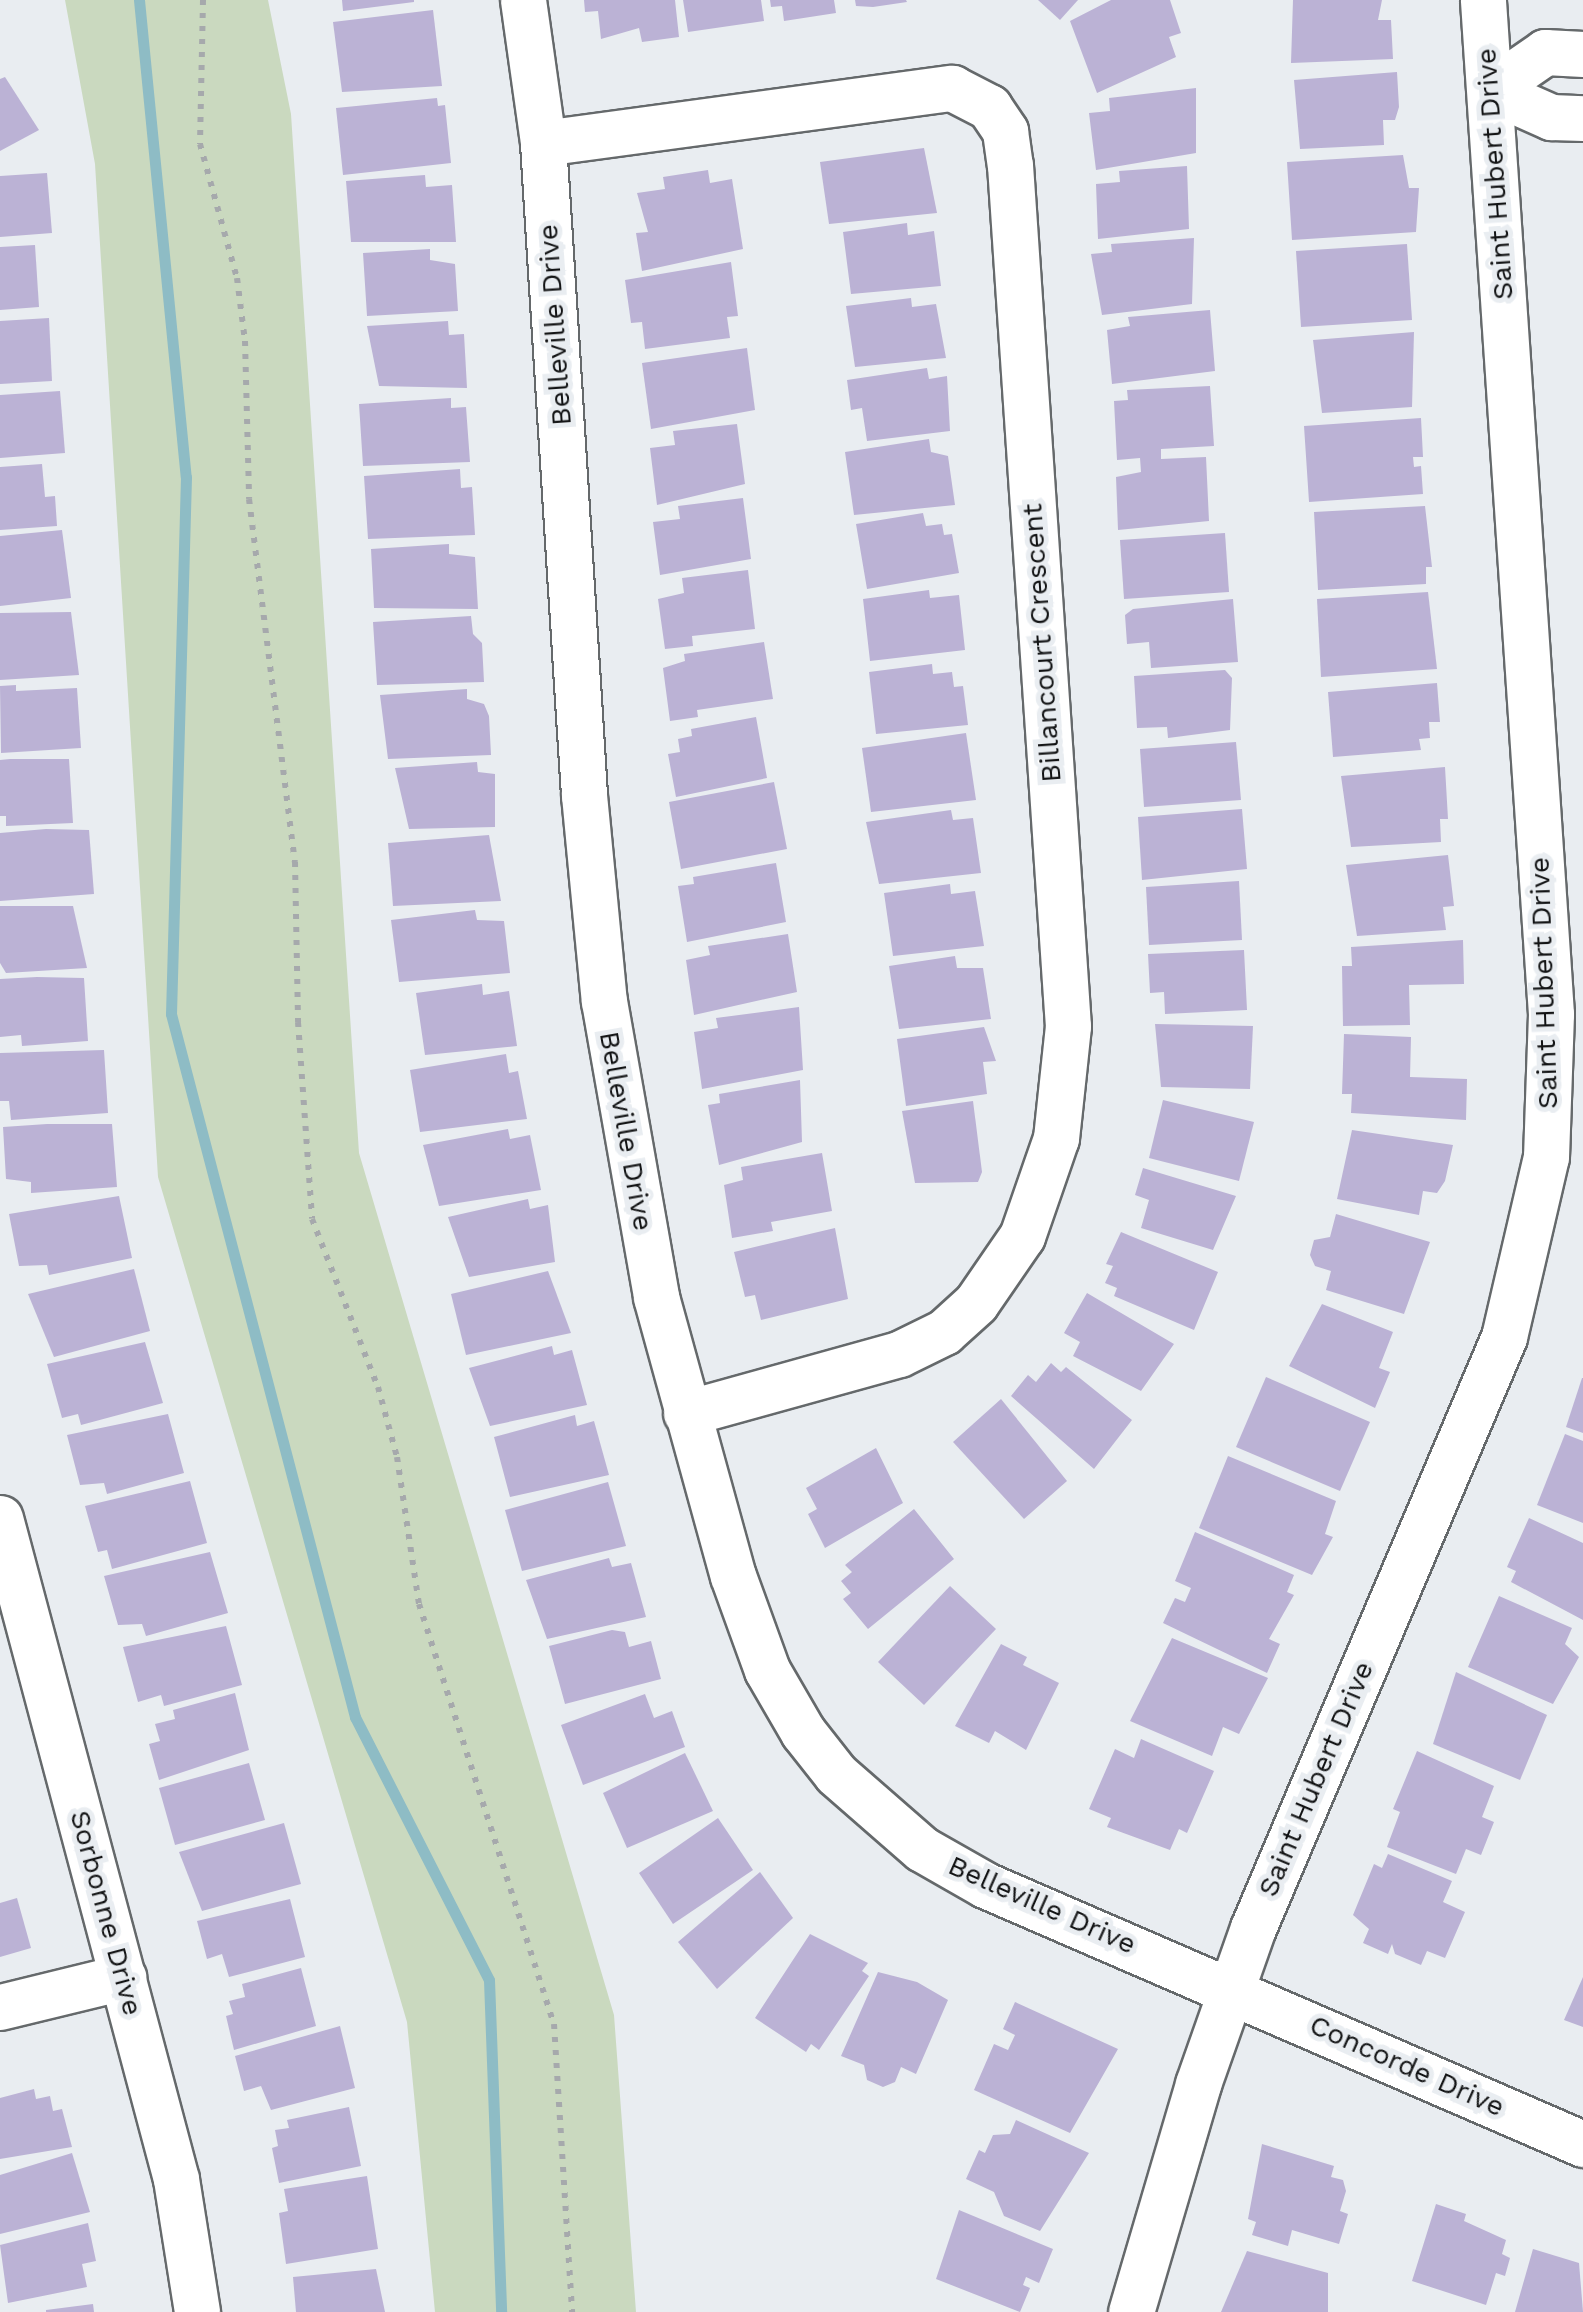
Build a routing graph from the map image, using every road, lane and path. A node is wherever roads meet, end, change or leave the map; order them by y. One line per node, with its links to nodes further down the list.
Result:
1 (204, 0): 15 (path)
2 (523, 0): 7 (street, Belleville Drive)
3 (1483, 0): 5 (street, Saint Hubert Drive)
4 (1583, 54): 5 (street)
5 (1490, 90): 6 (street); 11 (street, Saint Hubert Drive)
6 (1583, 118)
7 (543, 143): 8 (street, Belleville Drive); 8 (street, Billancourt Crescent)
8 (686, 1413): 11 (street, Belleville Drive)
9 (0, 1518): 10 (street, Sorbonne Drive)
10 (123, 1978): 12 (street); 14 (street, Sorbonne Drive)
11 (1231, 1987): 13 (street, Concorde Drive); 16 (street, Saint Hubert Drive)
12 (0, 2008)
13 (1583, 2144)
14 (197, 2312)
15 (572, 2312)
16 (1132, 2312)

